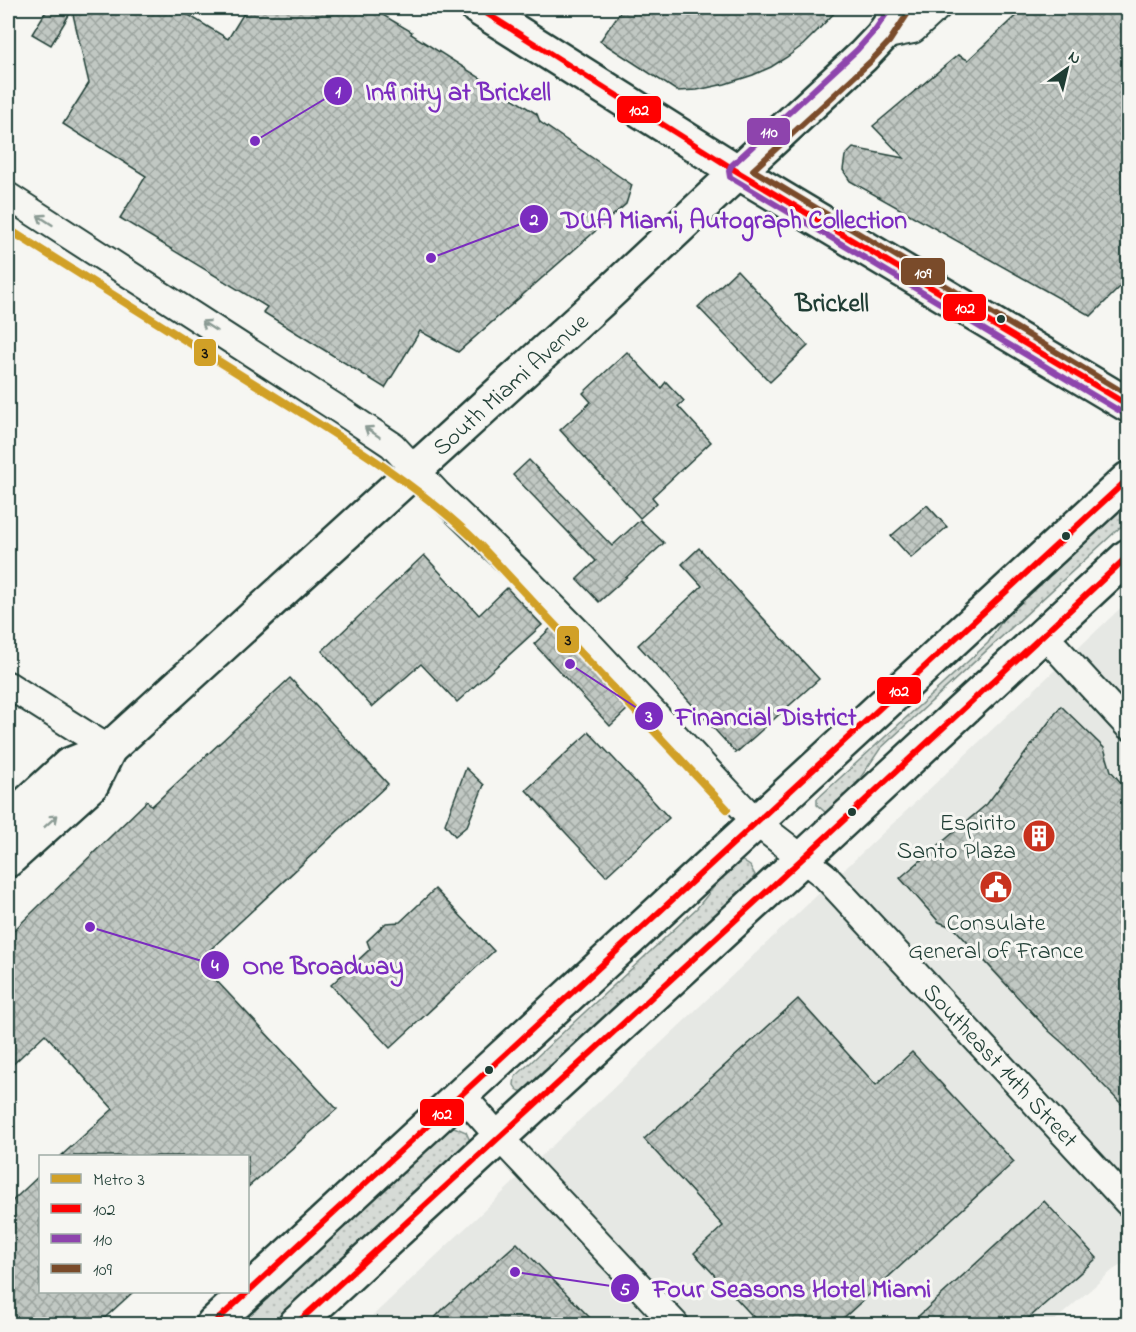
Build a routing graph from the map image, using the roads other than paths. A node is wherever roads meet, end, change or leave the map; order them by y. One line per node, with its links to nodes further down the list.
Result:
1 (478, 8): 5 (main road)
2 (901, 8): 4 (main road, South Miami Avenue)
3 (937, 8): 4 (street)
4 (882, 36): 5 (main road, South Miami Avenue)
5 (738, 172): 7 (main road); 8 (main road, South Miami Avenue)
6 (8, 196): 8 (street, Southeast 14th Street, one-way to 6)
7 (1128, 405)
8 (416, 470): 14 (main road, South Miami Avenue); 16 (street, Southeast 14th Street)
9 (1128, 479): 16 (main road)
10 (1128, 556): 11 (main road)
11 (1044, 635): 13 (street); 17 (main road)
12 (8, 685): 14 (street)
13 (1128, 726)
14 (109, 749): 15 (main road, South Miami Avenue); 18 (main road, South Miami Avenue, one-way to 14)
15 (8, 822)
16 (757, 823): 17 (street, Southeast 14th Street); 19 (main road)
17 (803, 858): 20 (main road); 21 (street, Southeast 14th Street)
18 (8, 860)
19 (461, 1094): 20 (street); 22 (main road)
20 (499, 1137): 25 (main road); 26 (street)
21 (1128, 1203)
22 (249, 1291)
23 (246, 1293): 24 (main road)
24 (213, 1324)
25 (296, 1324)
26 (675, 1324)

